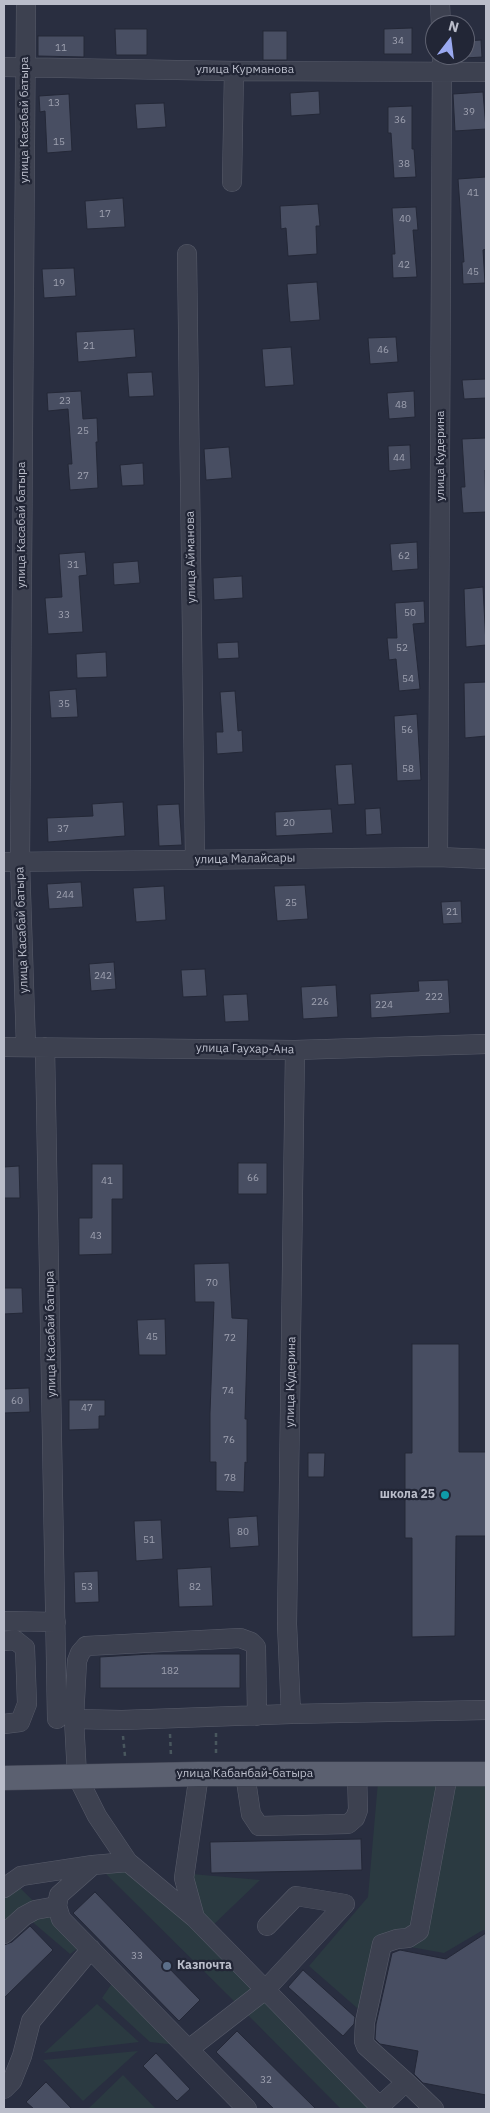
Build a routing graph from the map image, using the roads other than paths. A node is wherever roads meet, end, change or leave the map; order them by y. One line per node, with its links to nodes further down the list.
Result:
1 (26, 4): 6 (street, улица Касабай батыра)
2 (425, 65): 7 (street, улица Курманова)
3 (442, 65): 12 (street, улица Кудерина)
4 (448, 65): 8 (street, улица Курманова)
5 (4, 66): 6 (street, улица Курманова)
6 (25, 66): 7 (street, улица Курманова); 11 (street, улица Касабай батыра)
7 (234, 71): 9 (street)
8 (486, 72)
9 (232, 182)
10 (187, 254): 14 (street, улица Айманова)
11 (13, 693): 15 (street, улица Касабай батыра)
12 (438, 857): 13 (street, улица Малайсары); 14 (street, улица Малайсары)
13 (486, 859)
14 (195, 860): 15 (street, улица Малайсары)
15 (12, 862): 18 (street, улица Касабай батыра)
16 (486, 1044): 19 (street, улица Гаухар-Ана)
17 (4, 1047): 18 (street, улица Гаухар-Ана)
18 (36, 1047): 19 (street, улица Гаухар-Ана); 21 (street, улица Касабай батыра)
19 (295, 1050): 24 (street, улица Кудерина)
20 (4, 1621): 21 (street)
21 (56, 1622): 26 (street, улица Касабай батыра)
22 (4, 1641): 27 (street)
23 (486, 1710): 24 (street)
24 (291, 1714): 25 (street)
25 (257, 1716): 26 (street); 26 (street)
26 (66, 1719): 33 (street)
27 (4, 1724)
28 (208, 1774): 29 (main road, улица Кабанбай-батыра); 33 (main road, улица Кабанбай-батыра); 39 (street)
29 (245, 1774): 30 (main road, улица Кабанбай-батыра); 30 (street)
30 (357, 1774): 31 (main road, улица Кабанбай-батыра)
31 (448, 1774): 32 (main road, улица Кабанбай-батыра); 45 (street)
32 (486, 1774)
33 (77, 1776): 34 (main road, улица Кабанбай-батыра); 35 (street)
34 (4, 1778)
35 (128, 1862): 36 (street); 39 (street)
36 (93, 1865): 37 (street); 38 (street)
37 (4, 1888)
38 (57, 1906): 41 (street); 42 (street)
39 (194, 1918): 43 (street)
40 (267, 1926): 43 (street)
41 (4, 1934)
42 (91, 1949): 44 (street); 46 (street)
43 (265, 1990): 44 (street); 47 (street)
44 (189, 2049): 48 (street)
45 (406, 2082): 47 (street); 49 (street)
46 (4, 2089)
47 (381, 2108)
48 (247, 2109)
49 (434, 2109)

